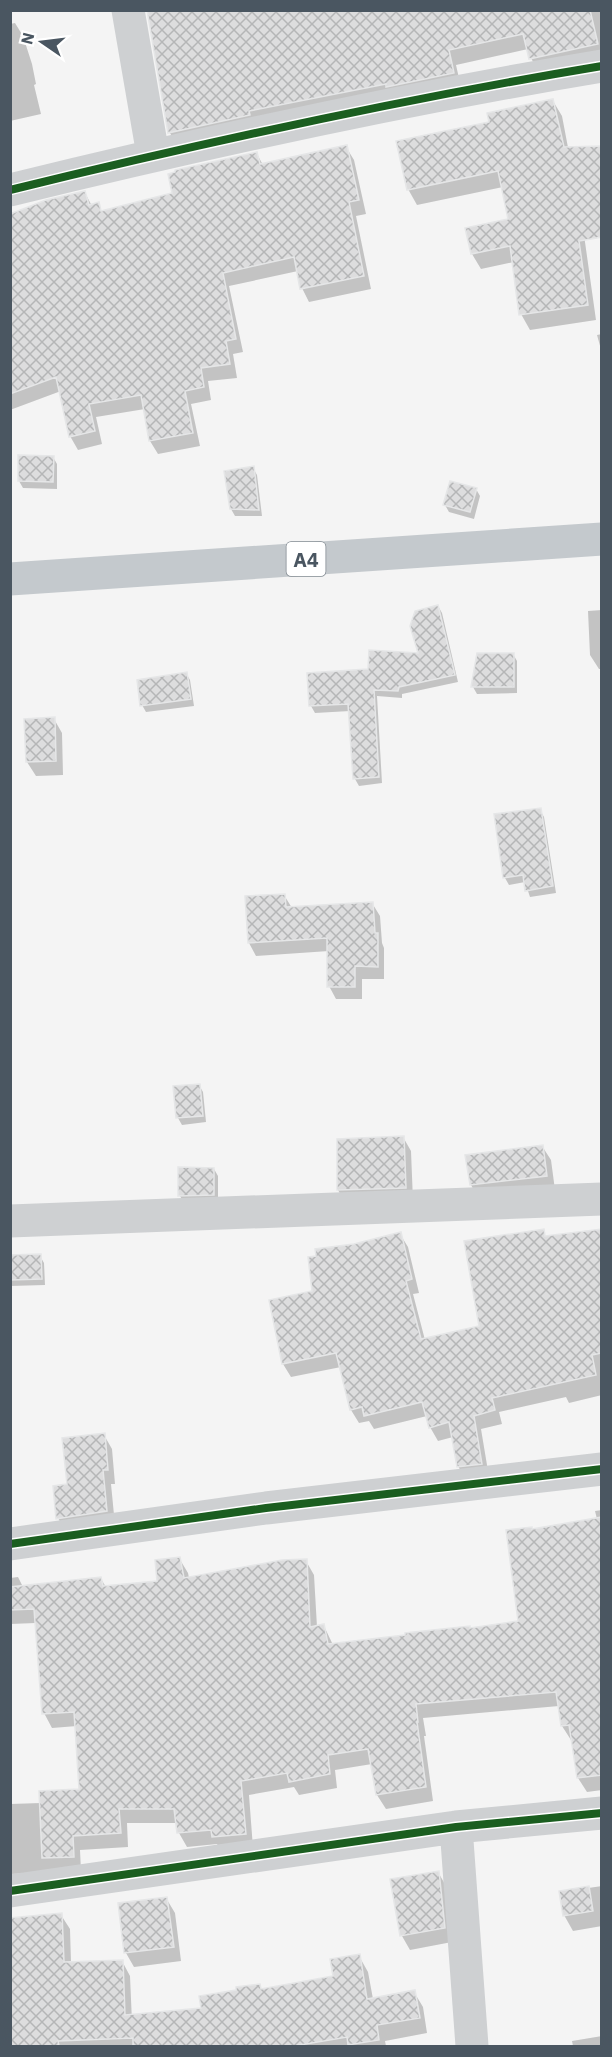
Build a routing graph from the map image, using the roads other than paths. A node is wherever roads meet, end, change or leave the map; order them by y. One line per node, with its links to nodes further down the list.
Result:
1 (128, 10): 3 (street)
2 (602, 66): 3 (street)
3 (153, 155): 4 (street)
4 (10, 190)
5 (602, 539): 6 (highway, A4)
6 (10, 579)
7 (602, 1199): 8 (street)
8 (10, 1221)
9 (602, 1469): 10 (street)
10 (10, 1544)
11 (602, 1813): 12 (street)
12 (456, 1827): 13 (street); 14 (street)
13 (10, 1891)
14 (472, 2046)

